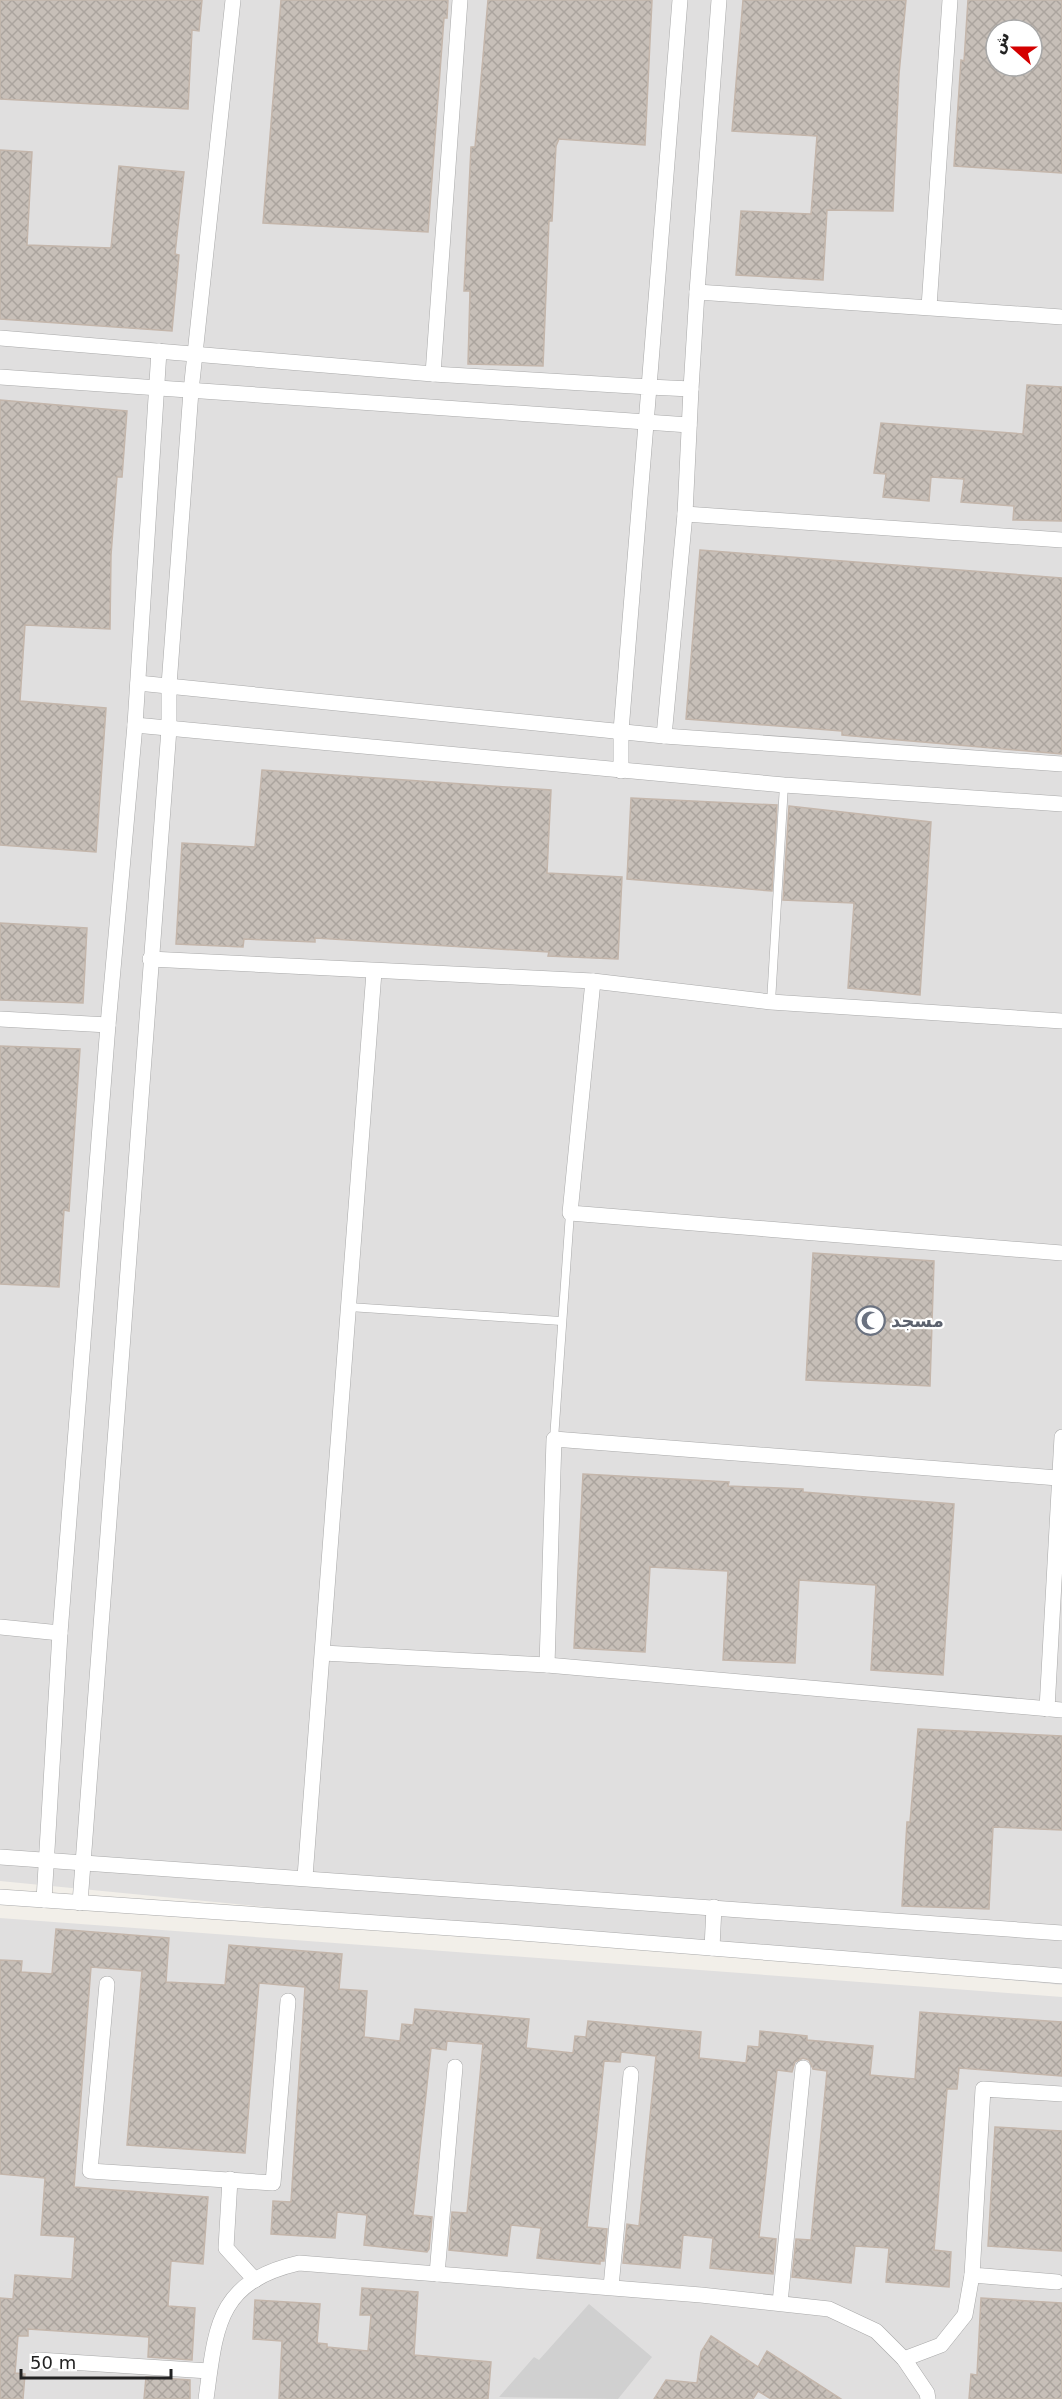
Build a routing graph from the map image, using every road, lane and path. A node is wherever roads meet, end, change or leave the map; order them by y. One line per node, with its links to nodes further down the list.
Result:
1 (233, 0): 11 (street)
2 (460, 0): 12 (street)
3 (680, 0): 14 (street)
4 (719, 0): 6 (street)
5 (950, 0): 7 (street)
6 (697, 292): 7 (street); 15 (street)
7 (928, 308): 8 (street)
8 (1062, 317)
9 (0, 338): 10 (street)
10 (159, 351): 11 (street); 16 (street)
11 (195, 353): 12 (street); 17 (street)
12 (433, 374): 14 (street)
13 (0, 377): 16 (street)
14 (649, 387): 15 (street); 18 (street)
15 (691, 388): 19 (street)
16 (155, 389): 17 (street); 22 (street)
17 (191, 391): 18 (street); 23 (street)
18 (646, 422): 19 (street); 26 (street)
19 (689, 425): 20 (street)
20 (685, 514): 21 (street); 27 (street)
21 (1062, 540)
22 (138, 683): 23 (street); 24 (street)
23 (168, 685): 25 (street); 26 (street)
24 (135, 725): 25 (street); 38 (street)
25 (169, 729): 29 (street); 32 (street)
26 (621, 730): 27 (street); 29 (street)
27 (664, 736): 28 (street)
28 (1062, 764)
29 (621, 771): 30 (street)
30 (784, 785): 31 (street); 35 (lane)
31 (1062, 804)
32 (150, 959): 33 (street); 53 (street)
33 (374, 972): 34 (street); 41 (street)
34 (593, 981): 35 (street); 39 (street)
35 (771, 1002): 37 (street)
36 (0, 1019): 38 (street)
37 (1062, 1022)
38 (108, 1025): 47 (street)
39 (570, 1213): 40 (street); 42 (lane)
40 (1062, 1253)
41 (349, 1307): 42 (lane); 48 (street)
42 (561, 1321): 44 (lane)
43 (1062, 1437): 45 (street)
44 (554, 1440): 45 (street); 49 (street)
45 (1058, 1478): 50 (street)
46 (0, 1627): 47 (street)
47 (60, 1633): 52 (street)
48 (323, 1653): 49 (street); 54 (street)
49 (547, 1665): 50 (street)
50 (1054, 1710)
51 (0, 1857): 52 (street)
52 (48, 1860): 53 (street); 56 (street)
53 (83, 1863): 54 (street); 57 (street)
54 (305, 1877): 58 (street)
55 (0, 1897): 56 (street)
56 (44, 1900): 57 (street)
57 (80, 1902): 60 (street)
58 (714, 1907): 59 (street); 60 (street)
59 (1062, 1933)
60 (712, 1948): 61 (street)
61 (1062, 1976)
62 (107, 1984): 68 (street)
63 (288, 2001): 68 (street)
64 (455, 2067): 69 (street)
65 (803, 2068): 74 (street)
66 (631, 2074): 73 (street)
67 (1062, 2094): 70 (street)
68 (230, 2179): 71 (street)
69 (437, 2274): 71 (street); 73 (street)
70 (972, 2275): 72 (street); 75 (street)
71 (255, 2280): 77 (street)
72 (1057, 2282)
73 (611, 2287): 74 (street)
74 (780, 2303): 75 (street)
75 (904, 2359): 79 (street)
76 (38, 2360): 77 (street)
77 (209, 2371): 78 (street)
78 (206, 2399)
79 (928, 2399)

